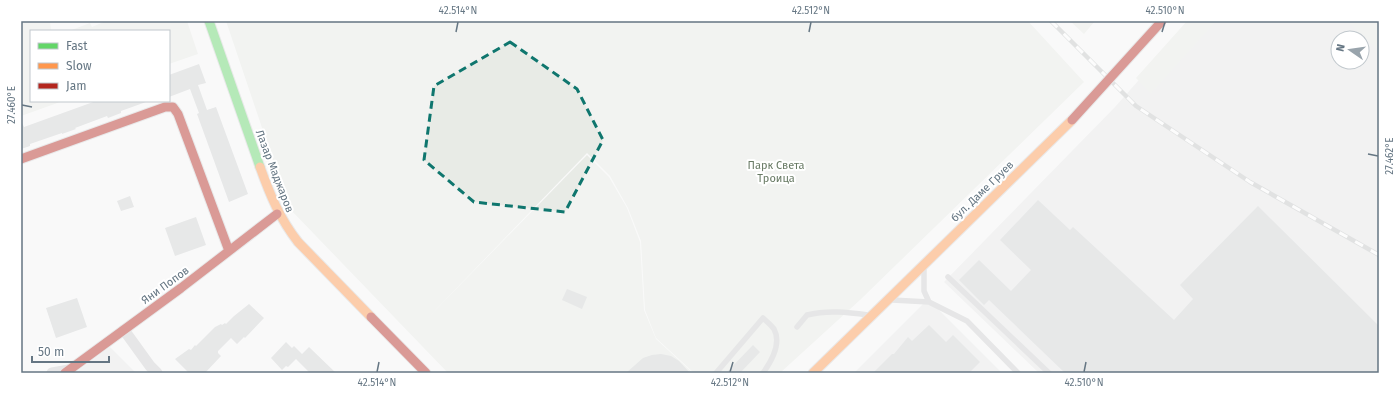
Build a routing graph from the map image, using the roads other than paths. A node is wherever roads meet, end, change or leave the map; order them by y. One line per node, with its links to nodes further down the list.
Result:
1 (209, 21): 4 (main road, Лазар Маджаров)
2 (1162, 21): 6 (main road, бул. Даме Груев, bridge)
3 (21, 160): 5 (main road)
4 (277, 214): 5 (main road, Яни Попов); 16 (main road, Лазар Маджаров)
5 (229, 251): 12 (main road, Яни Попов)
6 (924, 265): 8 (main road, бул. Даме Груев); 9 (lane)
7 (948, 277): 21 (lane)
8 (887, 300): 9 (lane); 10 (main road, бул. Даме Груев)
9 (929, 302): 20 (lane)
10 (872, 315): 11 (lane); 19 (main road, бул. Даме Груев)
11 (797, 327)
12 (124, 330): 13 (main road, Яни Попов); 15 (street)
13 (67, 372): 14 (street)
14 (52, 373)
15 (157, 373)
16 (426, 373)
17 (716, 373): 18 (lane)
18 (763, 373)
19 (813, 373)
20 (1018, 373)
21 (1049, 373)

